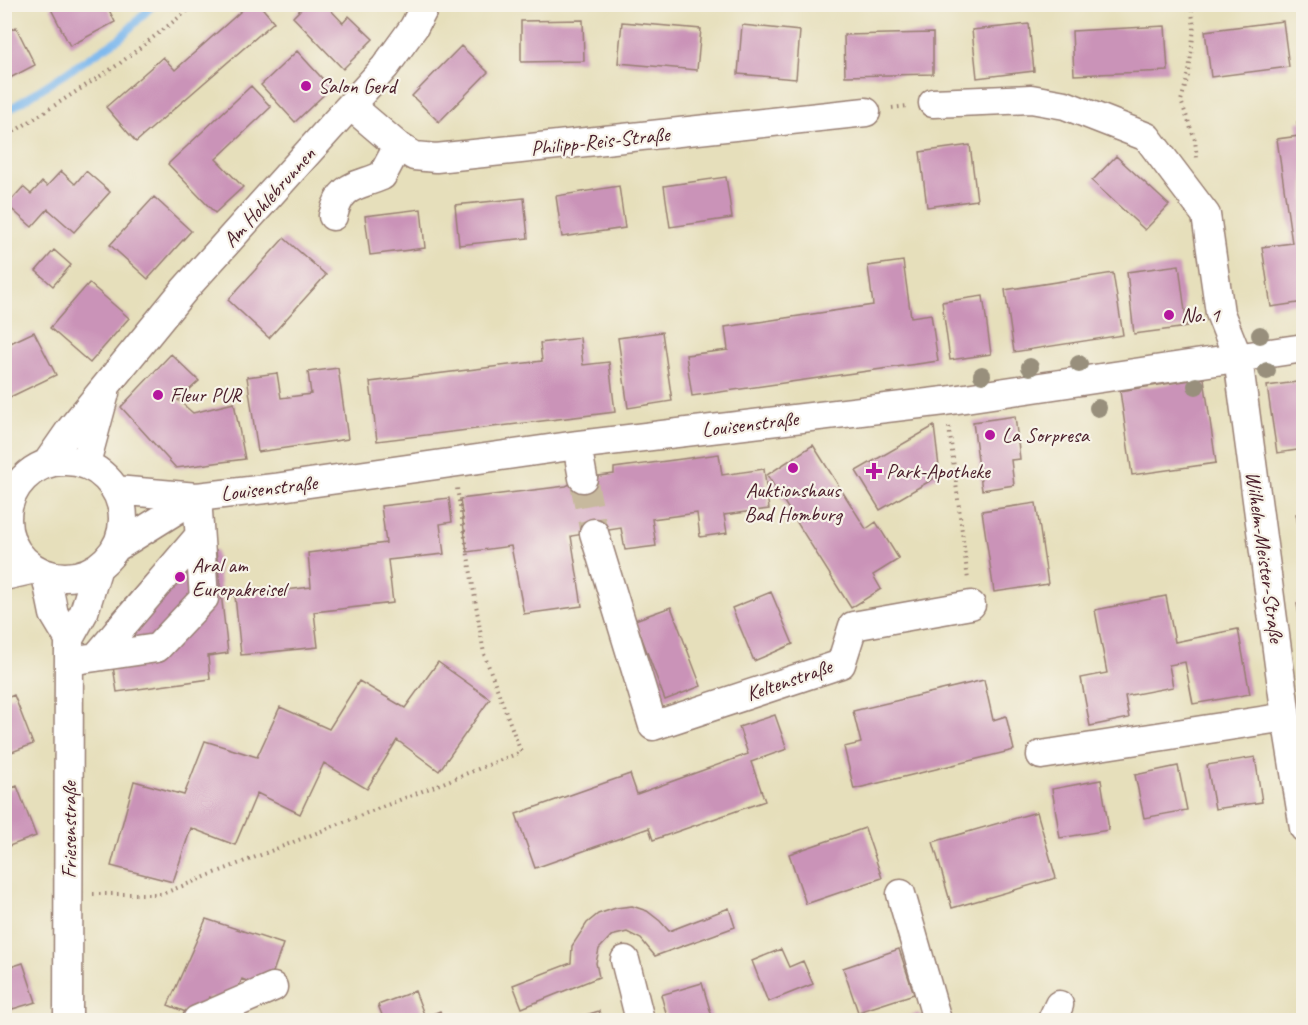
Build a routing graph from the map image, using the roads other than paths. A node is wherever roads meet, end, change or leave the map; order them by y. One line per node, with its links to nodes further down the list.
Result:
1 (426, 5): 3 (street, Am Hohlebrunnen)
2 (933, 103): 8 (street)
3 (351, 106): 5 (street, Philipp-Reis-Straße); 9 (street, Am Hohlebrunnen)
4 (866, 112): 5 (street, Philipp-Reis-Straße)
5 (398, 146): 6 (street)
6 (333, 216)
7 (1304, 348): 8 (street, Louisenstraße)
8 (1238, 358): 10 (street, Louisenstraße); 28 (street, Wilhelm-Meister-Straße)
9 (107, 387): 11 (street, Am Hohlebrunnen); 12 (street, Am Hohlebrunnen)
10 (577, 445): 13 (street); 15 (street, Louisenstraße)
11 (86, 464): 12 (street); 14 (street)
12 (26, 469): 16 (street)
13 (583, 478)
14 (116, 490): 15 (street, Louisenstraße); 19 (street)
15 (197, 497): 18 (street); 19 (street, Louisenstraße)
16 (6, 523): 20 (street)
17 (594, 533): 24 (street, Keltenstraße)
18 (199, 536): 22 (street); 23 (street)
19 (108, 557): 20 (street); 27 (street, Friesenstraße)
20 (41, 572): 21 (street); 27 (street)
21 (4, 576)
22 (152, 592): 23 (street); 25 (street)
23 (204, 598): 26 (street)
24 (970, 605)
25 (123, 626): 26 (street); 27 (street)
26 (174, 630): 27 (street)
27 (78, 652): 34 (street, Friesenstraße)
28 (1286, 717): 29 (street); 30 (street, Wilhelm-Meister-Straße)
29 (1041, 755)
30 (1304, 828)
31 (901, 894): 37 (street)
32 (625, 960): 36 (street)
33 (273, 987): 35 (street)
34 (68, 1020)
35 (197, 1020)
36 (640, 1020)
37 (937, 1020)

